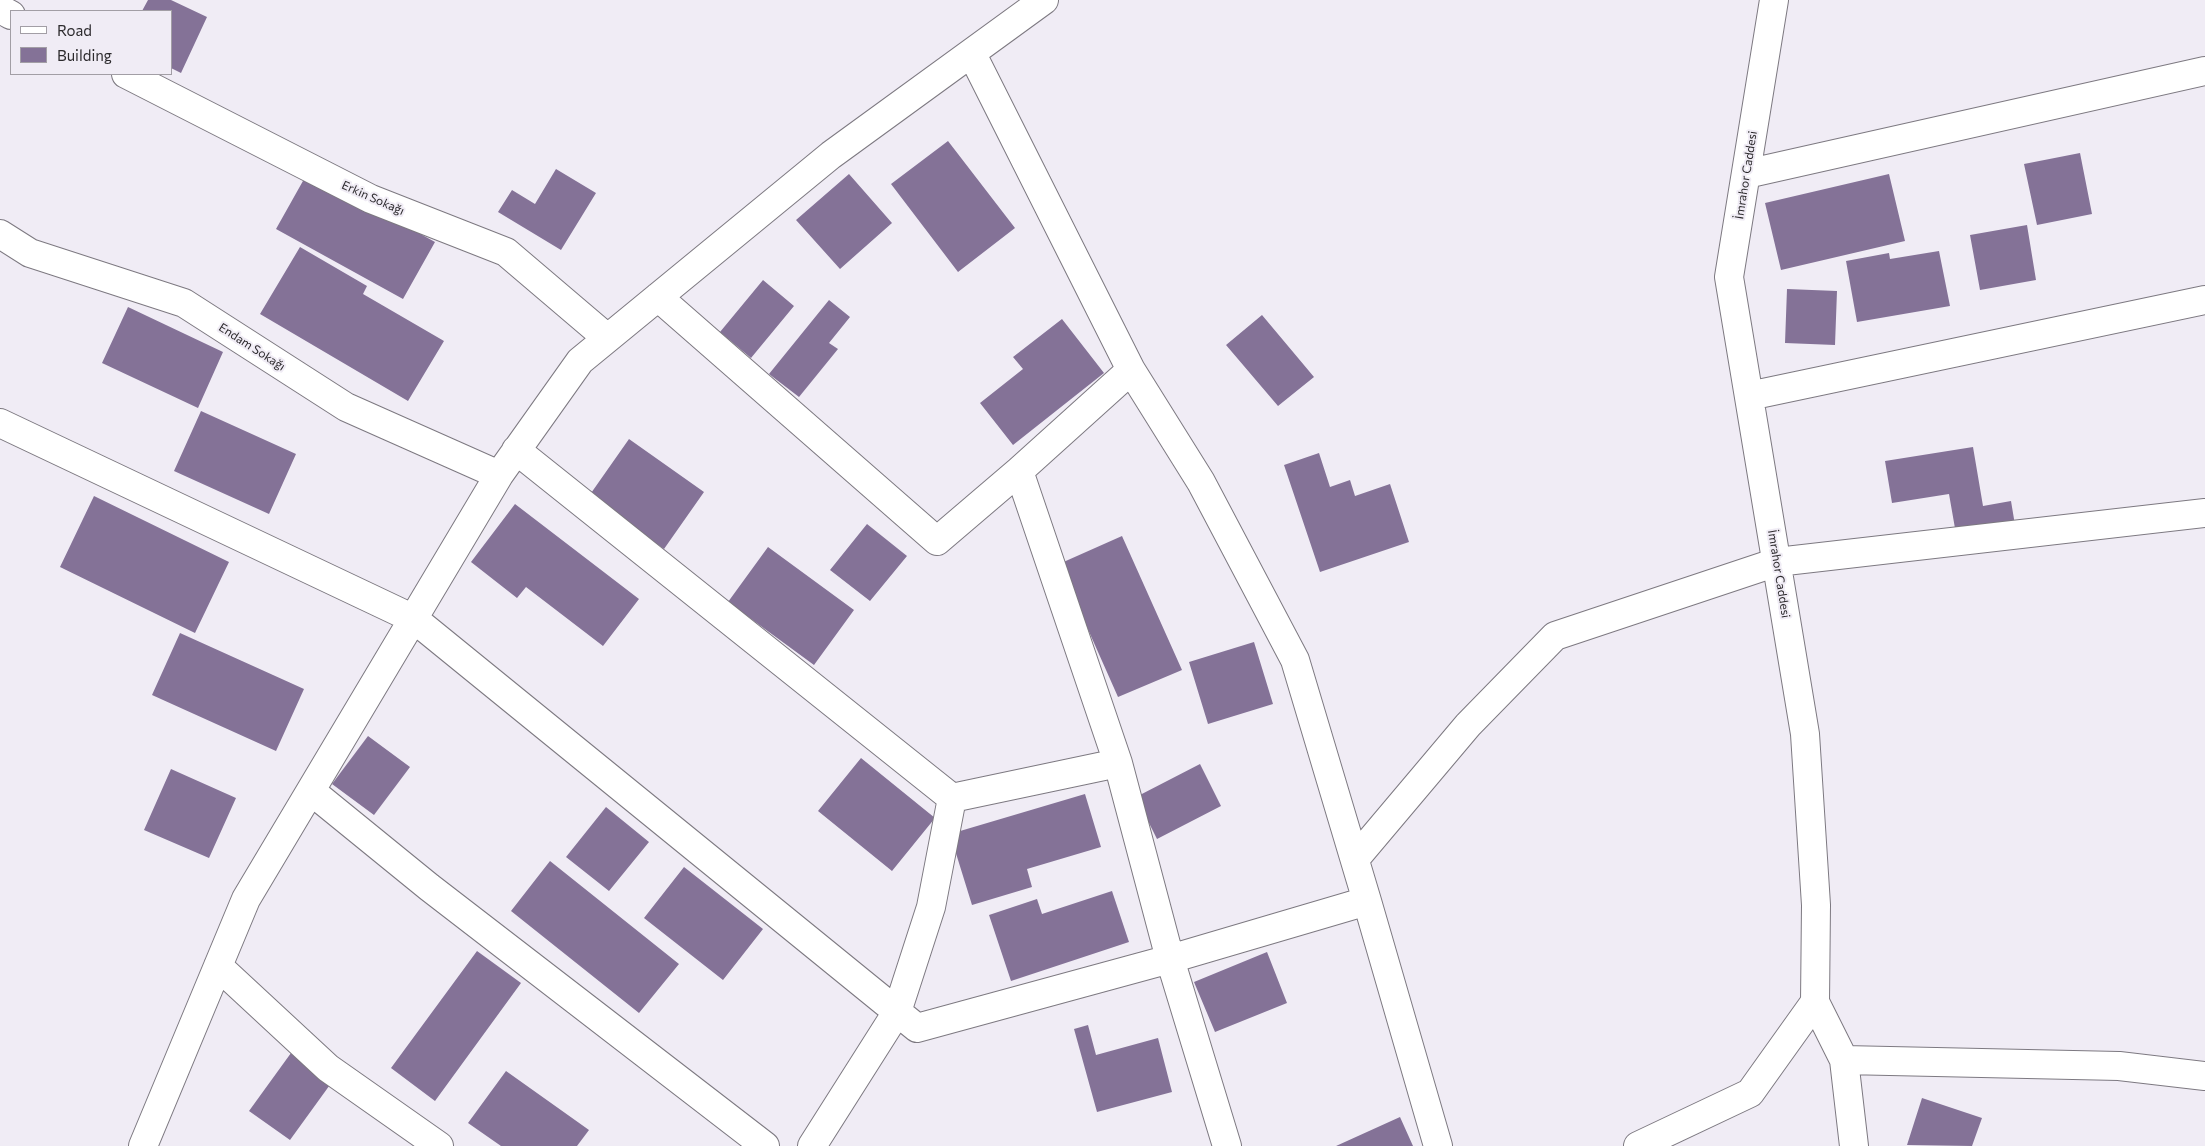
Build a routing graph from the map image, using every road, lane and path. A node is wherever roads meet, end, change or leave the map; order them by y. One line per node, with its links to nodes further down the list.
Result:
1 (1044, 0): 3 (street)
2 (1774, 0): 6 (street, İmrahor Caddesi)
3 (972, 54): 8 (street); 11 (street)
4 (2205, 72): 6 (street)
5 (128, 75): 10 (street, Erkin Sokağı)
6 (1746, 174): 12 (street, İmrahor Caddesi)
7 (0, 234): 16 (street, Endam Sokağı)
8 (658, 297): 10 (street); 15 (street)
9 (2205, 300): 12 (street)
10 (607, 338): 14 (street)
11 (1131, 370): 15 (street); 23 (street)
12 (1749, 396): 18 (street, İmrahor Caddesi)
13 (0, 423): 19 (street)
14 (516, 450): 16 (street); 22 (street)
15 (1019, 471): 20 (street)
16 (499, 474): 19 (street)
17 (2205, 512): 18 (street)
18 (1777, 562): 23 (street); 27 (street, İmrahor Caddesi)
19 (414, 619): 21 (street); 28 (street)
20 (1118, 763): 22 (street); 25 (street)
21 (311, 791): 26 (street); 33 (street)
22 (952, 798): 28 (street)
23 (1355, 859): 24 (street)
24 (1367, 901): 25 (street); 36 (street)
25 (1170, 959): 28 (street); 35 (street)
26 (218, 966): 31 (street); 32 (street)
27 (1815, 1002): 29 (street, İmrahor Caddesi); 37 (street)
28 (898, 1012): 34 (street)
29 (1844, 1060): 30 (street); 38 (street, İmrahor Caddesi)
30 (2205, 1076)
31 (143, 1146)
32 (438, 1146)
33 (766, 1146)
34 (812, 1146)
35 (1227, 1146)
36 (1438, 1146)
37 (1638, 1146)
38 (1854, 1146)

